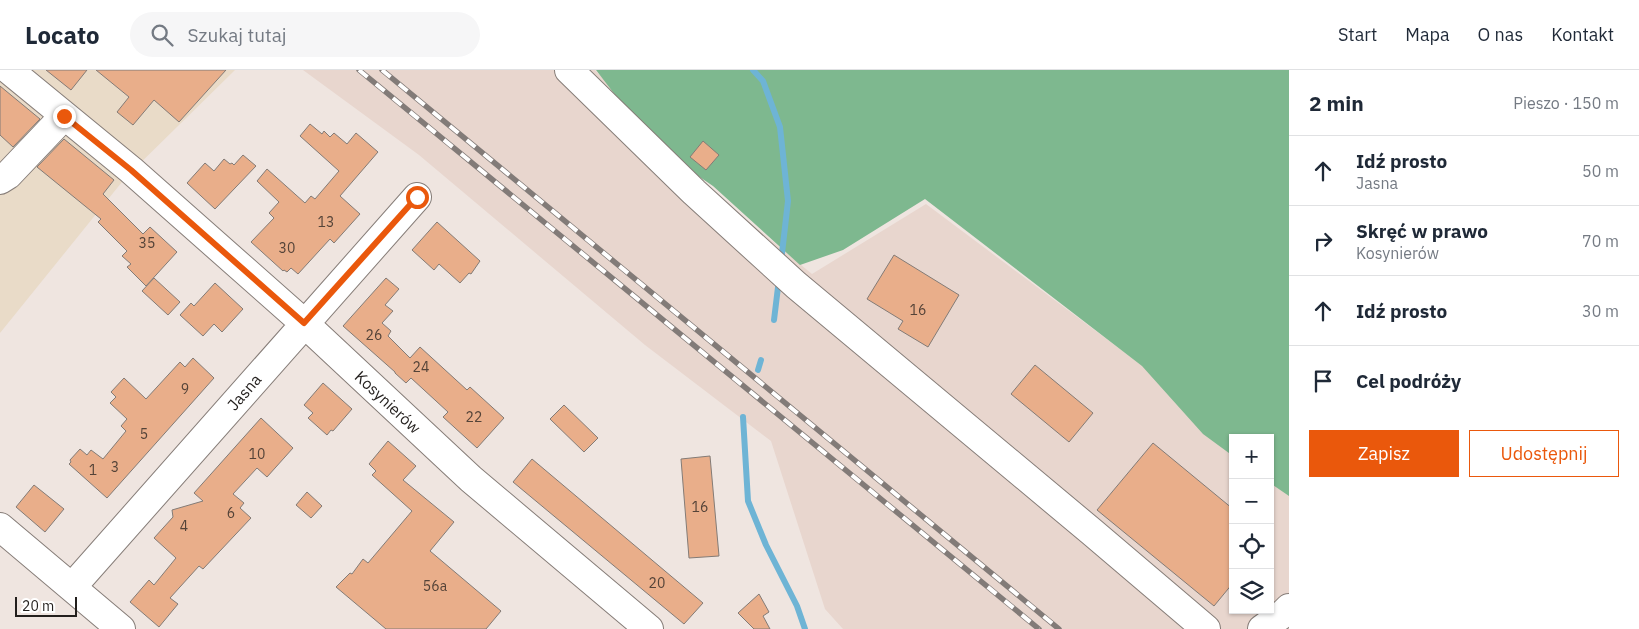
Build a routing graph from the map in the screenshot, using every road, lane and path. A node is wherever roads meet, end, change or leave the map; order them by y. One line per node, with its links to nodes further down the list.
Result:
1 (9, 70): 3 (street, Kosynierów)
2 (569, 70): 12 (street)
3 (64, 116): 4 (street); 6 (street, Kosynierów)
4 (0, 180)
5 (417, 197): 6 (street, Jasna)
6 (304, 323): 8 (street, Jasna); 11 (street, Kosynierów)
7 (0, 527): 8 (street)
8 (72, 586): 10 (street)
9 (1289, 608): 13 (street)
10 (121, 629)
11 (649, 629)
12 (1206, 629)
13 (1262, 629)

